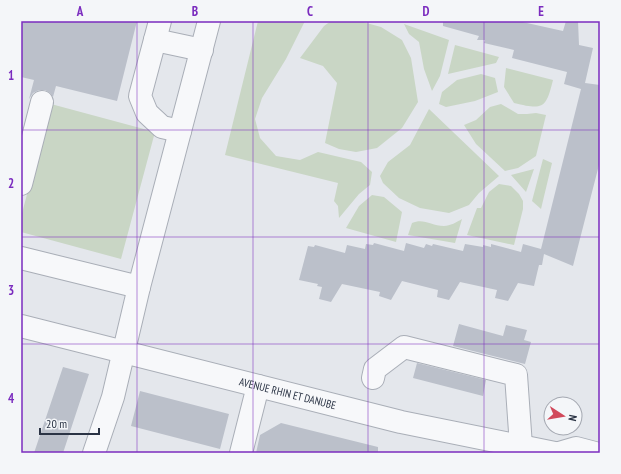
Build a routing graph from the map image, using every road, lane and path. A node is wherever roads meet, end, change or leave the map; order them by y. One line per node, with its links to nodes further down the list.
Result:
1 (209, 21): 3 (street)
2 (158, 30): 3 (street); 5 (street)
3 (202, 50): 5 (street)
4 (42, 102): 6 (street)
5 (180, 131): 8 (street)
6 (21, 184)
7 (21, 258): 8 (street)
8 (139, 288): 10 (street)
9 (21, 326): 10 (street, AVENUE RHIN ET DANUBE)
10 (124, 352): 12 (street, AVENUE RHIN ET DANUBE); 14 (street)
11 (373, 378): 13 (street)
12 (258, 386): 13 (street, AVENUE RHIN ET DANUBE); 15 (street)
13 (521, 446): 16 (street, AVENUE RHIN ET DANUBE)
14 (94, 453)
15 (241, 453)
16 (555, 453)
17 (559, 453): 18 (street)
18 (595, 453)

